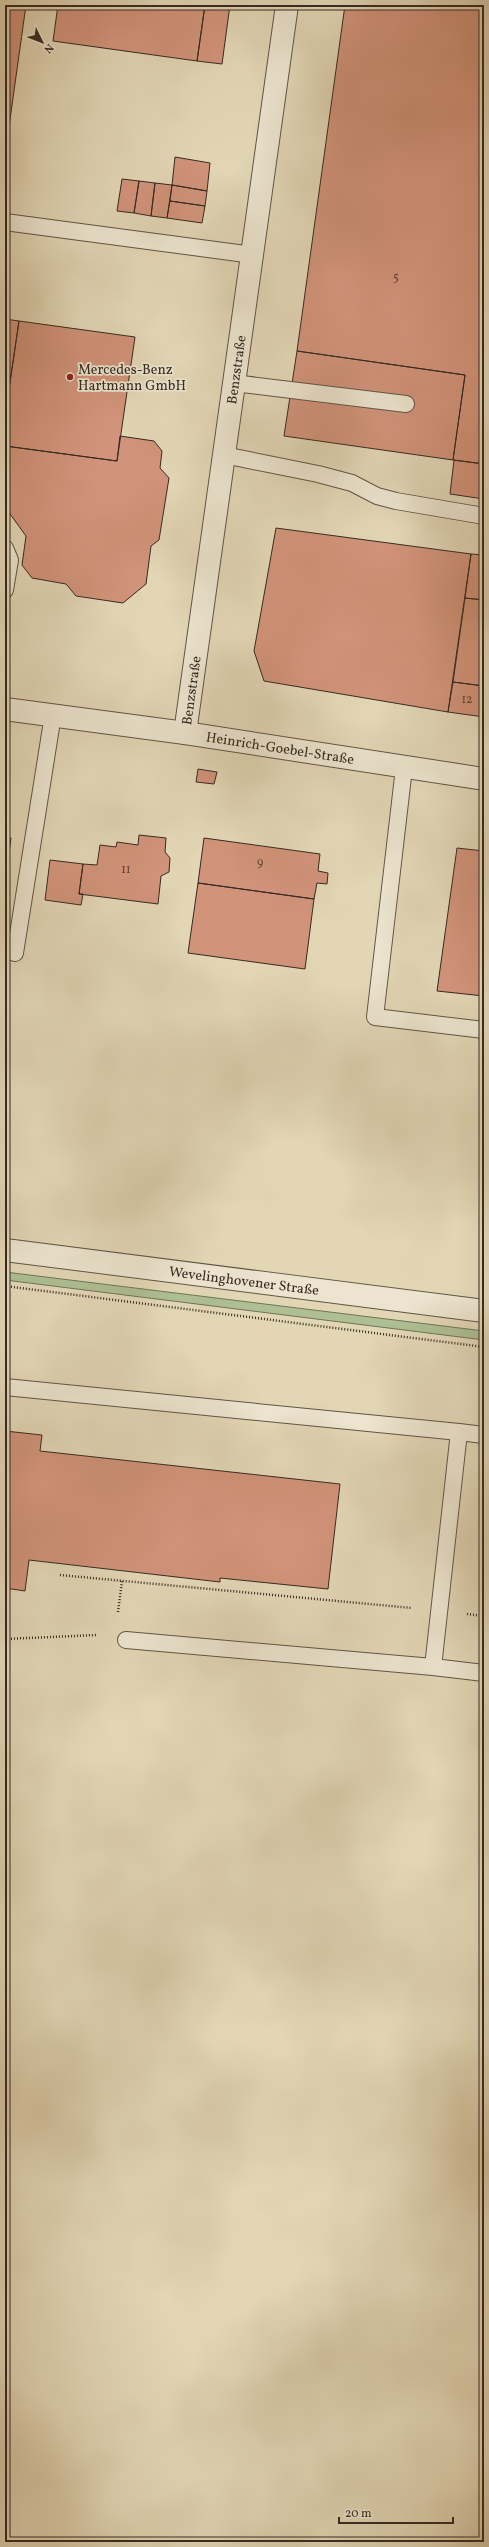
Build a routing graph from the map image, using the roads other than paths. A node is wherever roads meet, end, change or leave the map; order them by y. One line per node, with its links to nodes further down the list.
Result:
1 (288, 5): 3 (street, Benzstraße)
2 (5, 222): 3 (lane)
3 (253, 255): 4 (street, Benzstraße)
4 (234, 383): 5 (lane); 6 (street, Benzstraße)
5 (406, 404)
6 (224, 455): 7 (lane); 12 (street, Benzstraße)
7 (484, 516)
8 (5, 548): 9 (lane)
9 (5, 590)
10 (5, 709): 11 (street, Heinrich-Goebel-Straße)
11 (53, 715): 12 (street, Heinrich-Goebel-Straße); 15 (lane)
12 (185, 733): 13 (street, Heinrich-Goebel-Straße)
13 (404, 768): 14 (street, Heinrich-Goebel-Straße); 16 (lane)
14 (484, 779)
15 (16, 953)
16 (484, 1030)
17 (5, 1250): 18 (street, Wevelinghovener Straße)
18 (484, 1311)
19 (5, 1387): 20 (lane)
20 (459, 1432): 21 (lane); 23 (lane)
21 (484, 1435)
22 (126, 1640): 23 (lane)
23 (433, 1667): 24 (lane)
24 (484, 1673)

